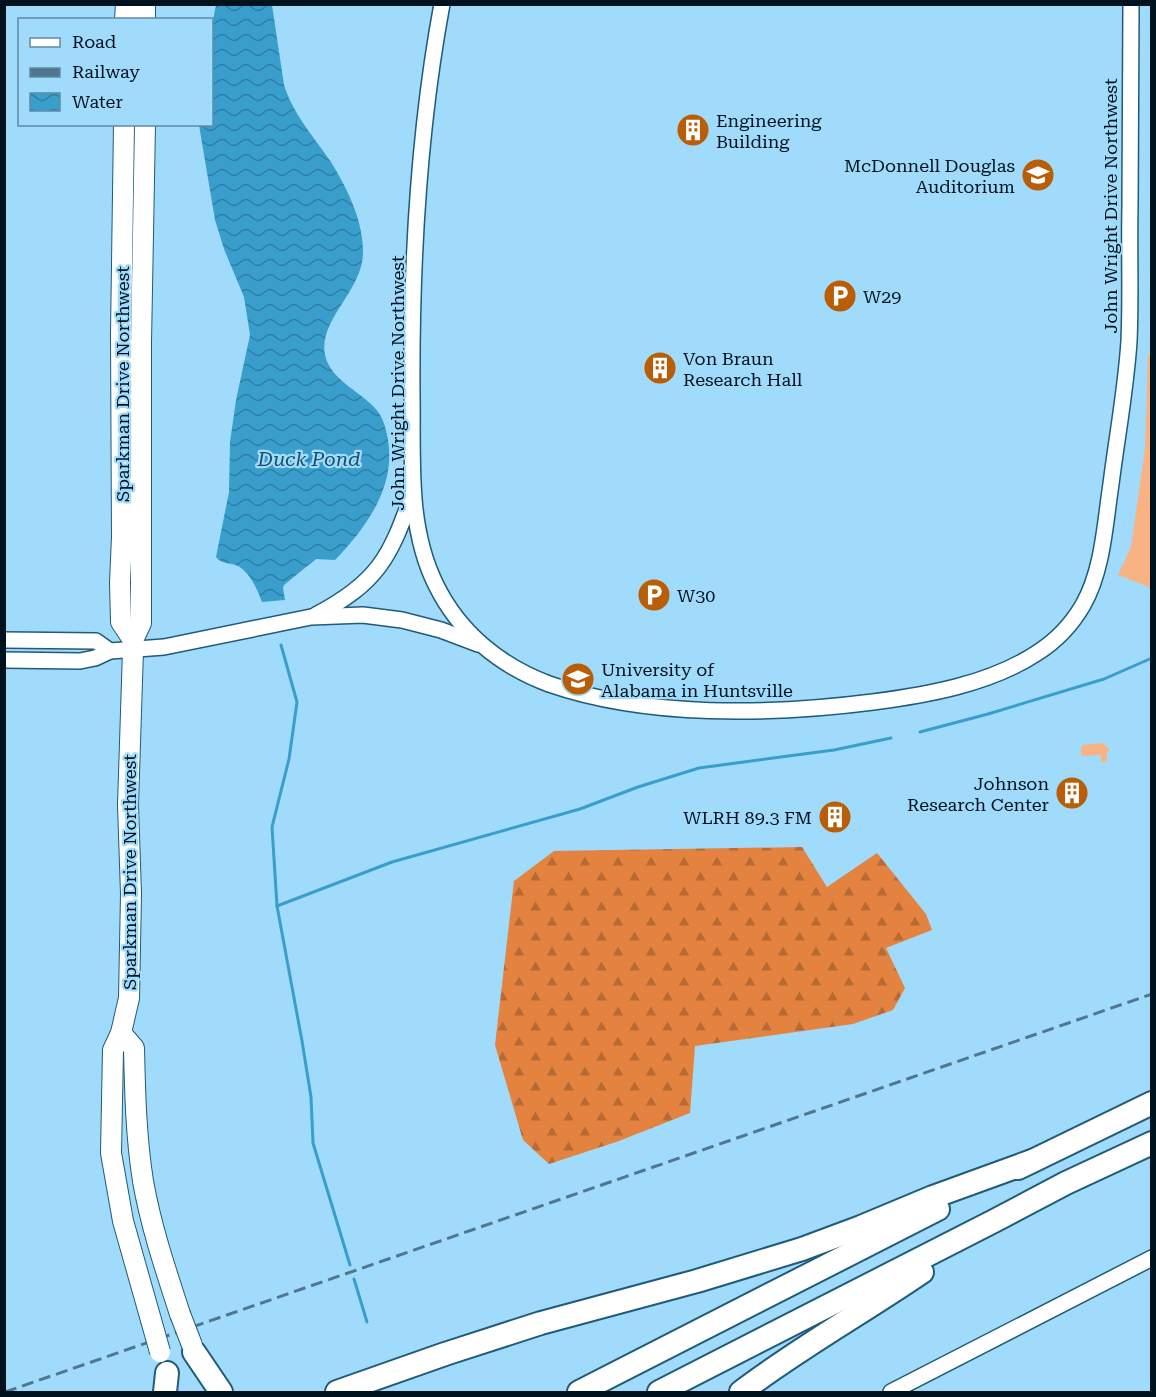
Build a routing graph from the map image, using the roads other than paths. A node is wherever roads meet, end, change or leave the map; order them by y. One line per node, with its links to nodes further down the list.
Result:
1 (442, 4): 5 (street, John Wright Drive Northwest)
2 (1131, 4): 9 (street, John Wright Drive Northwest)
3 (124, 126): 8 (main road, Sparkman Drive Northwest)
4 (145, 126): 8 (main road, Sparkman Drive Northwest)
5 (413, 493): 6 (street); 9 (street, John Wright Drive Northwest)
6 (311, 617): 8 (street); 9 (street)
7 (4, 640): 10 (street)
8 (133, 645): 10 (street); 12 (main road, Sparkman Drive Northwest)
9 (481, 645)
10 (110, 651): 11 (street)
11 (4, 660)
12 (121, 1033): 18 (main road, bridge); 19 (main road, Sparkman Drive Northwest, bridge)
13 (1152, 1103): 15 (highway)
14 (1152, 1143): 16 (highway)
15 (1032, 1161): 22 (highway); 23 (highway)
16 (994, 1221): 24 (highway); 25 (highway)
17 (1152, 1258): 26 (street)
18 (193, 1348): 20 (main road); 21 (highway)
19 (166, 1378)
20 (206, 1392)
21 (221, 1392)
22 (337, 1392)
23 (579, 1392)
24 (659, 1392)
25 (741, 1392)
26 (891, 1392)

